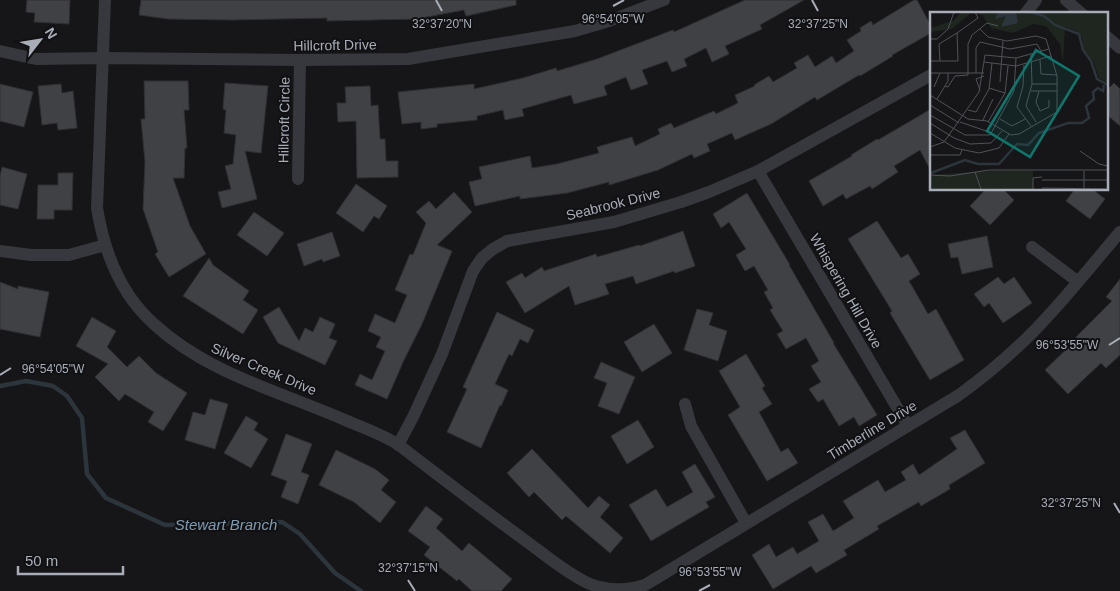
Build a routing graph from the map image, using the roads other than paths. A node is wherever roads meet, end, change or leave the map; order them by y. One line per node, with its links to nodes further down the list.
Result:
1 (105, 0): 10 (street, Silver Creek Drive)
2 (664, 0): 11 (street, Hillcroft Drive)
3 (1036, 0): 5 (street)
4 (1066, 0): 6 (street)
5 (1027, 12)
6 (1080, 12)
7 (1108, 38): 8 (street)
8 (1120, 48)
9 (0, 52): 10 (street, Hillcroft Drive)
10 (104, 58): 11 (street, Hillcroft Drive); 16 (street, Silver Creek Drive)
11 (300, 60): 14 (street, Hillcroft Circle)
12 (930, 76): 13 (street, Seabrook Drive)
13 (758, 171): 21 (street, Whispering Hill Drive); 22 (street, Seabrook Drive)
14 (298, 179)
15 (1120, 232): 19 (street, Timberline Drive)
16 (105, 245): 18 (street); 22 (street, Silver Creek Drive)
17 (1032, 247): 19 (street)
18 (0, 251)
19 (1078, 281): 21 (street, Timberline Drive)
20 (685, 404): 23 (street)
21 (908, 426): 23 (street, Timberline Drive)
22 (398, 445): 24 (street, Silver Creek Drive)
23 (746, 523): 24 (street, Timberline Drive)
24 (599, 587)

